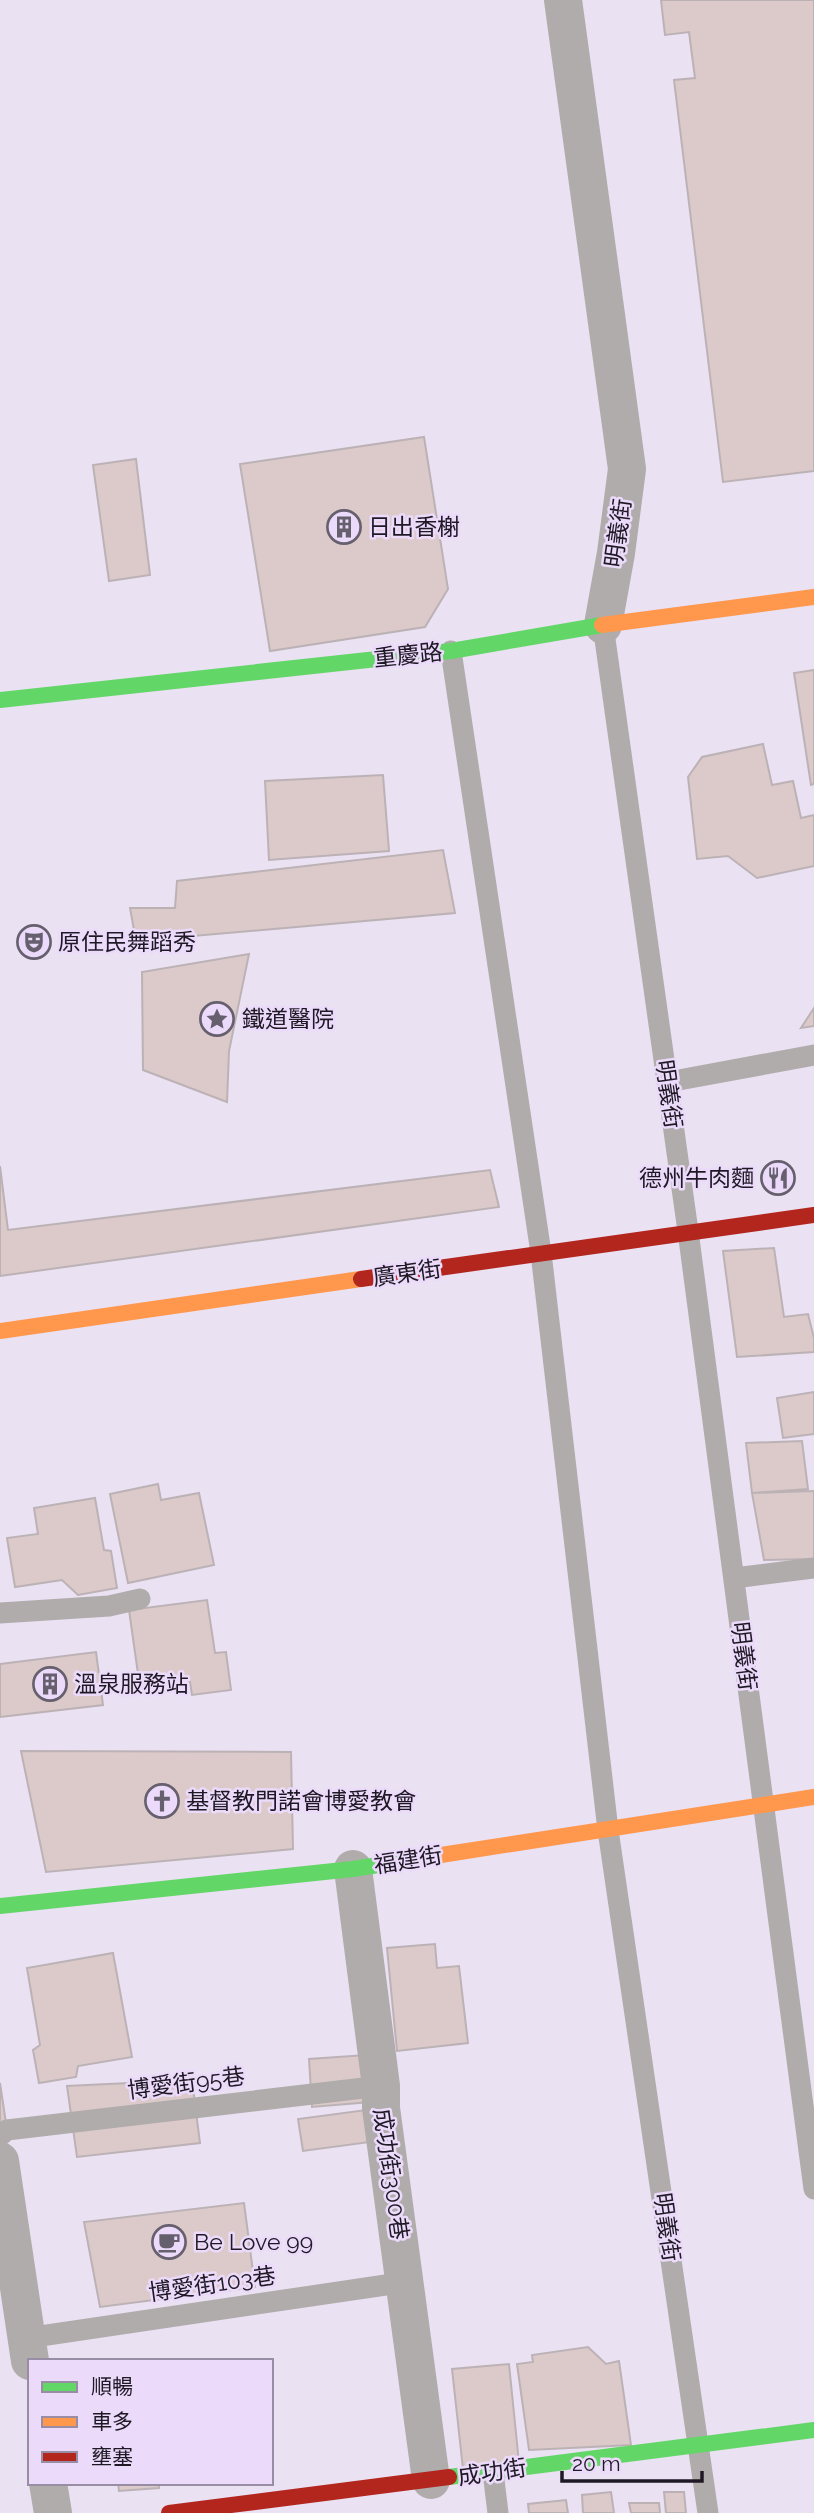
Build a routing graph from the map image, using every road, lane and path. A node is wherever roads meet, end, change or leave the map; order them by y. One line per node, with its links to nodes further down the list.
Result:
1 (563, 0): 3 (street, 明義街)
2 (814, 597): 3 (street, 重慶路)
3 (603, 625): 4 (street, 重慶路); 7 (lane, 明義街)
4 (451, 651): 5 (street, 重慶路); 10 (lane, 明義街)
5 (0, 700)
6 (814, 1055): 7 (lane)
7 (668, 1082): 9 (lane, 明義街)
8 (814, 1215): 9 (street, 廣東街)
9 (688, 1231): 10 (street, 廣東街); 13 (lane, 明義街)
10 (541, 1253): 11 (street, 廣東街); 18 (lane, 明義街)
11 (0, 1331)
12 (814, 1568): 13 (lane)
13 (734, 1578): 17 (lane, 明義街)
14 (140, 1600): 15 (lane)
15 (0, 1613)
16 (814, 1797): 17 (street, 福建街)
17 (764, 1804): 18 (street, 福建街); 24 (lane, 明義街)
18 (608, 1830): 19 (street, 福建街); 28 (lane, 明義街)
19 (353, 1869): 20 (street, 福建街); 21 (street, 成功街300巷)
20 (0, 1906)
21 (381, 2086): 22 (lane, 博愛街95巷); 25 (street, 成功街300巷)
22 (0, 2136)
23 (0, 2161): 26 (street)
24 (814, 2189)
25 (406, 2283): 26 (lane, 博愛街103巷); 30 (street, 成功街300巷)
26 (28, 2349)
27 (814, 2430): 28 (street, 成功街)
28 (699, 2443): 29 (street, 成功街); 35 (lane, 明義街)
29 (493, 2472): 30 (street, 成功街); 34 (lane)
30 (431, 2480): 33 (street, 成功街)
31 (48, 2485): 32 (street)
32 (52, 2513)
33 (169, 2513)
34 (498, 2513)
35 (708, 2513)

